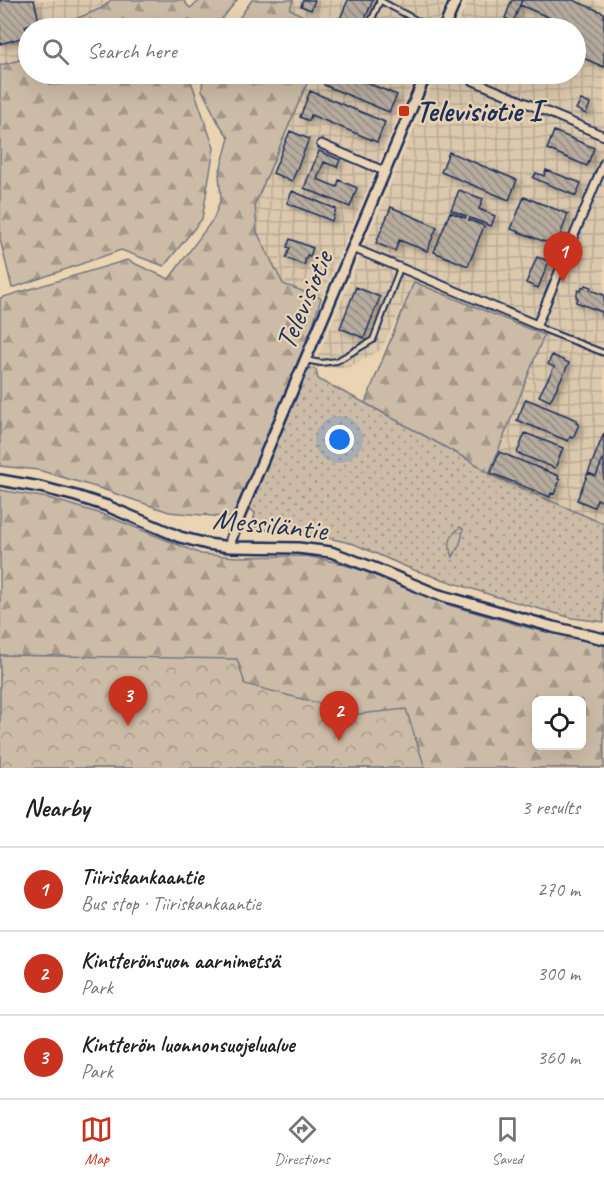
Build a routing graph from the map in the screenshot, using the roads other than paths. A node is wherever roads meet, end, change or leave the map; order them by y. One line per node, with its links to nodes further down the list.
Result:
1 (380, 0): 3 (lane); 4 (lane)
2 (456, 0): 5 (street)
3 (372, 18)
4 (413, 18)
5 (448, 18)
6 (422, 84): 11 (street, Televisiotie)
7 (481, 84): 8 (street)
8 (604, 136)
9 (321, 144): 11 (street)
10 (604, 163): 14 (street)
11 (384, 171): 12 (street, Televisiotie)
12 (352, 248): 13 (street); 16 (street, Televisiotie)
13 (400, 268): 14 (street); 16 (lane)
14 (537, 325): 15 (lane)
15 (604, 353)
16 (305, 360): 18 (street, Televisiotie)
17 (0, 480): 18 (street, Messiläntie)
18 (230, 547): 19 (street, Messiläntie)
19 (604, 639)

